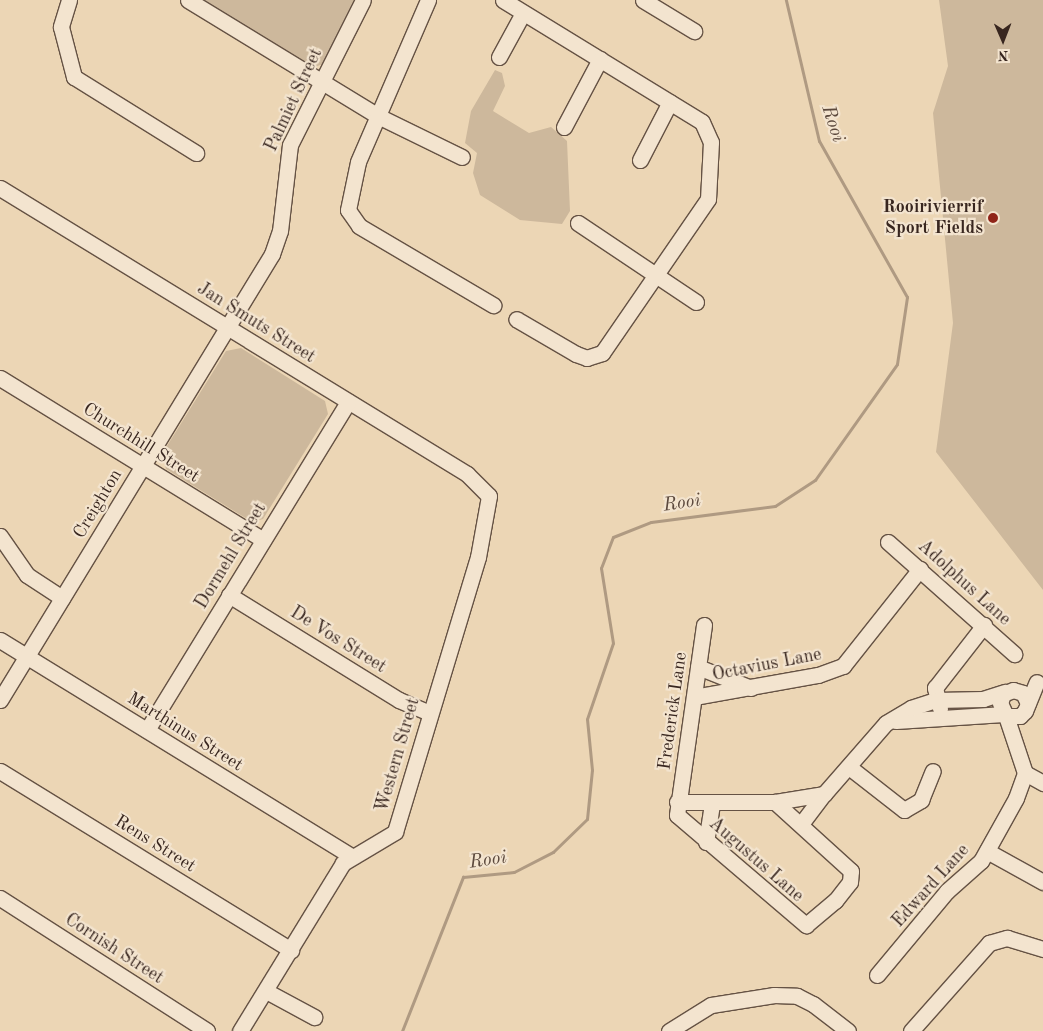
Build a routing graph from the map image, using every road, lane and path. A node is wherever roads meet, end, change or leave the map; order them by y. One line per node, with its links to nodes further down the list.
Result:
1 (69, 0): 15 (street)
2 (188, 0): 11 (street)
3 (363, 0): 11 (street, Palmiet Street)
4 (428, 0): 13 (street)
5 (503, 0): 7 (street)
6 (643, 0): 8 (street)
7 (524, 13): 9 (street); 10 (street)
8 (694, 31)
9 (499, 57)
10 (600, 59): 12 (street); 14 (street)
11 (323, 83): 13 (street); 24 (street, Palmiet Street)
12 (670, 102): 17 (street); 20 (street)
13 (380, 117): 16 (street); 22 (street)
14 (564, 127)
15 (196, 153)
16 (462, 157)
17 (640, 160)
18 (0, 188): 24 (street, Jan Smuts Street)
19 (578, 224): 20 (street)
20 (656, 274): 21 (street); 23 (street)
21 (696, 302)
22 (493, 305)
23 (516, 319)
24 (227, 328): 26 (street, Jan Smuts Street); 27 (street, Creighton)
25 (0, 378): 27 (street, Churchhill Street)
26 (348, 402): 28 (street, Jan Smuts Street); 30 (street, Dormehl Street)
27 (143, 466): 30 (street, Churchhill Street); 34 (street, Creighton)
28 (489, 496): 48 (street, Western Street)
29 (0, 536): 34 (street)
30 (263, 540): 33 (street, Dormehl Street)
31 (888, 542): 32 (street, Adolphus Lane)
32 (920, 569): 36 (street, Adolphus Lane); 42 (street, Octavius Lane)
33 (229, 595): 48 (street, De Vos Street); 52 (street, Dormehl Street)
34 (62, 598): 39 (street, Creighton)
35 (704, 625): 40 (street, Frederick Lane)
36 (984, 625): 38 (street, Adolphus Lane); 46 (street)
37 (0, 640): 39 (street, Marthinus Street)
38 (1014, 654)
39 (27, 656): 45 (street, Creighton); 52 (street, Marthinus Street)
40 (698, 667): 42 (street); 44 (street, Frederick Lane)
41 (1040, 679): 43 (street); 47 (street)
42 (751, 688): 44 (street, Octavius Lane)
43 (1009, 691): 46 (street); 47 (street); 49 (street)
44 (694, 697): 60 (street, Frederick Lane)
45 (0, 700)
46 (936, 700): 50 (street); 51 (street)
47 (1025, 709): 49 (street); 53 (street)
48 (429, 713): 66 (street, Western Street)
49 (1005, 715): 50 (street); 53 (street)
50 (944, 716): 51 (street)
51 (886, 723): 54 (street)
52 (147, 730): 66 (street, Marthinus Street)
53 (1015, 733): 57 (street)
54 (848, 766): 56 (street); 59 (street)
55 (0, 770): 70 (street, Rens Street)
56 (933, 771)
57 (1025, 773): 58 (street); 65 (street, Edward Lane)
58 (1043, 783)
59 (824, 794): 61 (street); 63 (street)
60 (677, 802): 62 (street); 64 (street, Augustus Lane)
61 (775, 802): 62 (street); 63 (street, Augustus Lane)
62 (712, 803): 64 (street)
63 (801, 824): 64 (street, Augustus Lane)
64 (706, 842)
65 (987, 851): 67 (street); 71 (street, Edward Lane)
66 (351, 856): 70 (street, Western Street)
67 (1043, 882)
68 (0, 898): 74 (street, Cornish Street)
69 (1043, 949): 78 (street)
70 (291, 950): 72 (street, Western Street)
71 (877, 975)
72 (266, 991): 73 (street); 75 (street, Western Street)
73 (314, 1017)
74 (207, 1031)
75 (240, 1031)
76 (669, 1031): 77 (street)
77 (848, 1031)
78 (911, 1031)

